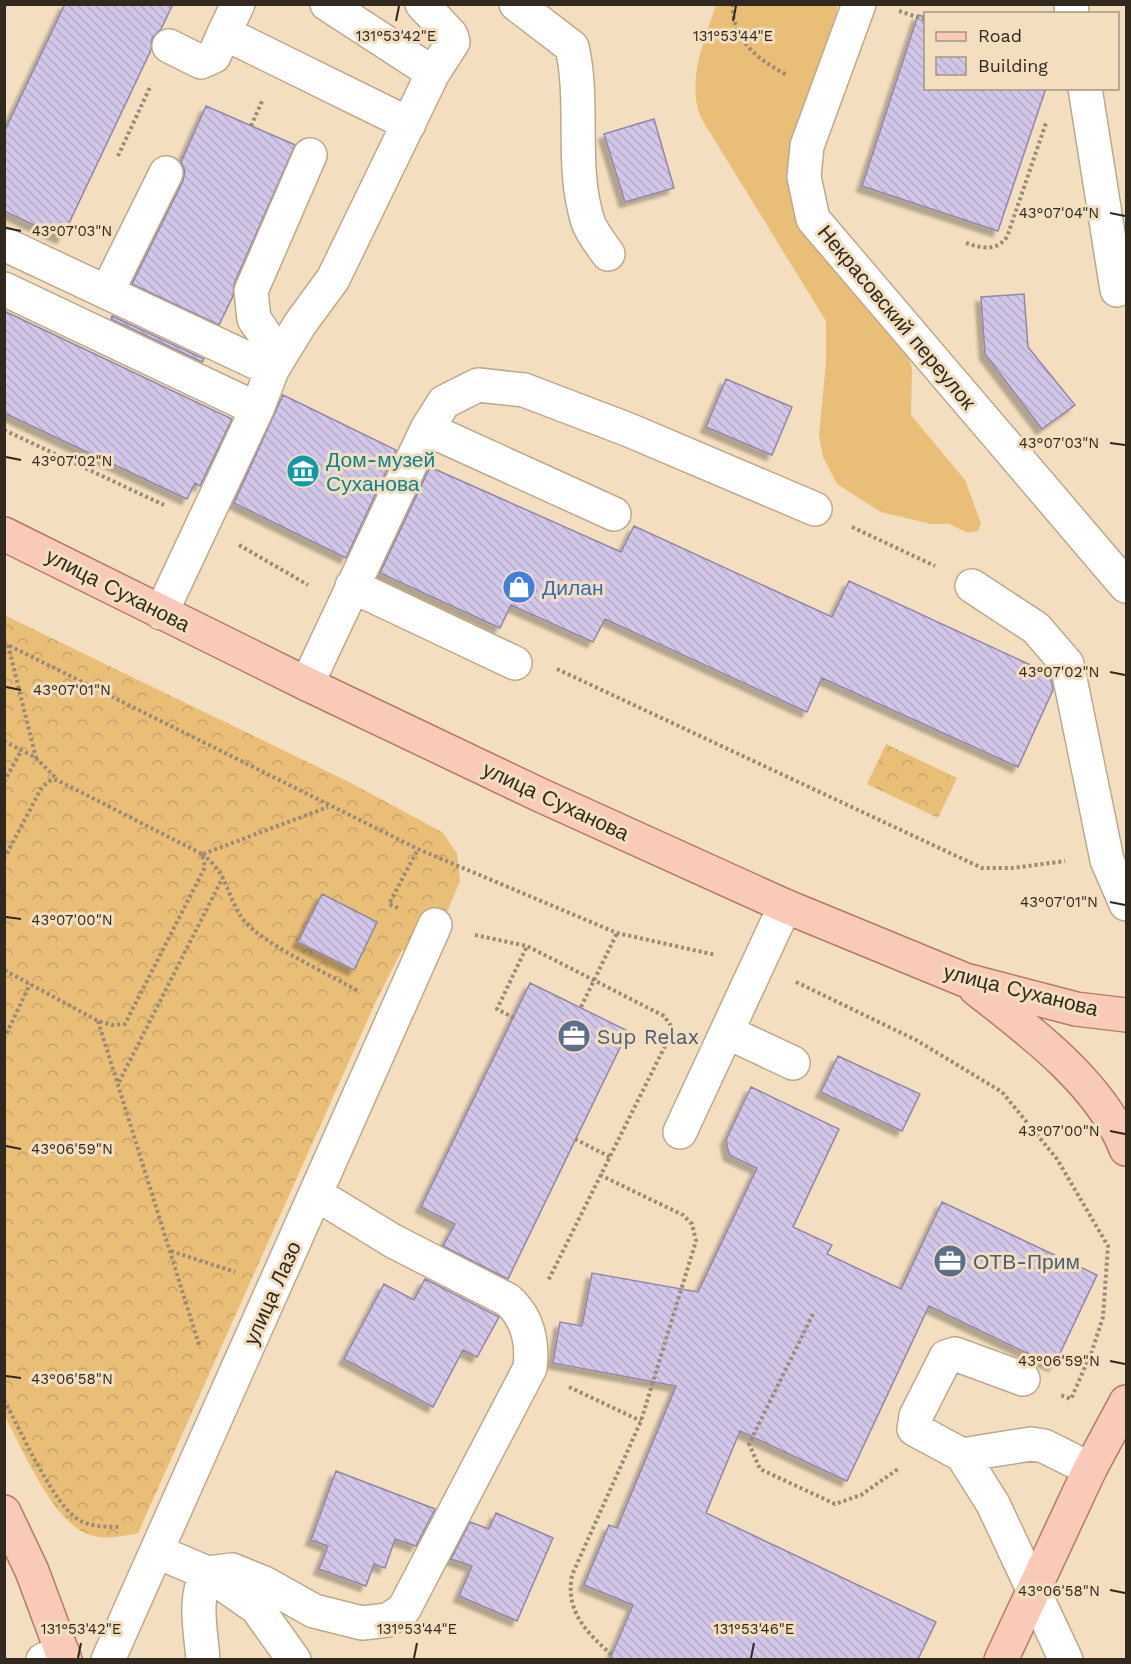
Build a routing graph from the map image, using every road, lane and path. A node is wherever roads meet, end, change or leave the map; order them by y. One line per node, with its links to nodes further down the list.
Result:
1 (327, 4): 8 (lane)
2 (422, 4): 8 (lane)
3 (516, 4): 18 (lane)
4 (733, 4): 10 (path)
5 (858, 4): 10 (lane, Некрасовский переулок)
6 (231, 19): 7 (lane); 12 (lane)
7 (169, 46): 14 (path)
8 (434, 73): 12 (lane)
9 (1084, 90): 20 (lane)
10 (826, 96): 32 (lane, Некрасовский переулок)
11 (1047, 121): 16 (path)
12 (409, 124): 22 (lane)
13 (310, 155): 22 (lane)
14 (118, 156)
15 (166, 173): 21 (lane)
16 (966, 243)
17 (4, 244): 21 (lane)
18 (608, 254)
19 (4, 289): 23 (lane)
20 (1117, 290)
21 (107, 292): 22 (lane)
22 (275, 362): 23 (lane)
23 (257, 409): 28 (lane)
24 (427, 429): 26 (lane); 27 (lane); 33 (lane)
25 (4, 430): 28 (path)
26 (815, 509): 30 (path)
27 (614, 514)
28 (203, 524): 33 (path); 34 (lane)
29 (4, 534): 34 (main road, улица Суханова)
30 (925, 561)
31 (972, 586): 48 (lane)
32 (1126, 586)
33 (348, 596): 36 (lane); 37 (lane)
34 (161, 612): 37 (main road, улица Суханова)
35 (6, 644): 41 (path); 44 (path)
36 (515, 663)
37 (307, 684): 51 (main road, улица Суханова)
38 (591, 685): 48 (path)
39 (4, 741): 40 (path)
40 (21, 751): 41 (path); 43 (path)
41 (36, 758): 42 (path)
42 (57, 780): 46 (path); 47 (path)
43 (4, 782)
44 (328, 806): 45 (path); 46 (path)
45 (418, 849): 52 (path); 53 (path)
46 (202, 854): 49 (path); 63 (path)
47 (4, 859)
48 (1107, 860): 50 (lane)
49 (224, 875): 59 (path); 67 (path)
50 (1126, 904)
51 (785, 906): 55 (lane); 57 (main road, улица Суханова)
52 (435, 925): 54 (path); 73 (lane, улица Лазо)
53 (617, 933): 55 (path); 60 (path, bridge)
54 (527, 946): 62 (path); 71 (path)
55 (758, 964): 64 (lane); 81 (path)
56 (4, 970): 58 (path)
57 (965, 980): 61 (main road, улица Суханова); 70 (main road)
58 (30, 984): 63 (path); 65 (path)
59 (366, 995)
60 (581, 1007)
61 (1126, 1015)
62 (514, 1018)
63 (98, 1021): 67 (path)
64 (727, 1032): 66 (lane); 68 (lane)
65 (4, 1039)
66 (793, 1063)
67 (119, 1083): 74 (path)
68 (681, 1132)
69 (575, 1139): 71 (path)
70 (1126, 1149)
71 (610, 1157): 72 (path)
72 (600, 1175): 77 (path); 84 (path)
73 (316, 1194): 77 (lane); 89 (lane, улица Лазо)
74 (171, 1251): 75 (path); 78 (path)
75 (239, 1273)
76 (813, 1314): 85 (path)
77 (526, 1326): 90 (lane)
78 (201, 1352)
79 (1023, 1379): 85 (lane)
80 (566, 1386): 84 (path)
81 (1071, 1399)
82 (4, 1400): 88 (path)
83 (1126, 1402): 86 (main road)
84 (641, 1421): 91 (path)
85 (950, 1448): 86 (lane); 97 (lane)
86 (1089, 1469): 96 (main road)
87 (4, 1512): 92 (main road)
88 (129, 1527)
89 (158, 1552): 90 (lane); 93 (lane, улица Лазо)
90 (207, 1573): 94 (lane); 95 (lane)
91 (613, 1656)
92 (57, 1657)
93 (108, 1659)
94 (203, 1659)
95 (294, 1659)
96 (1001, 1659)
97 (1066, 1659)

